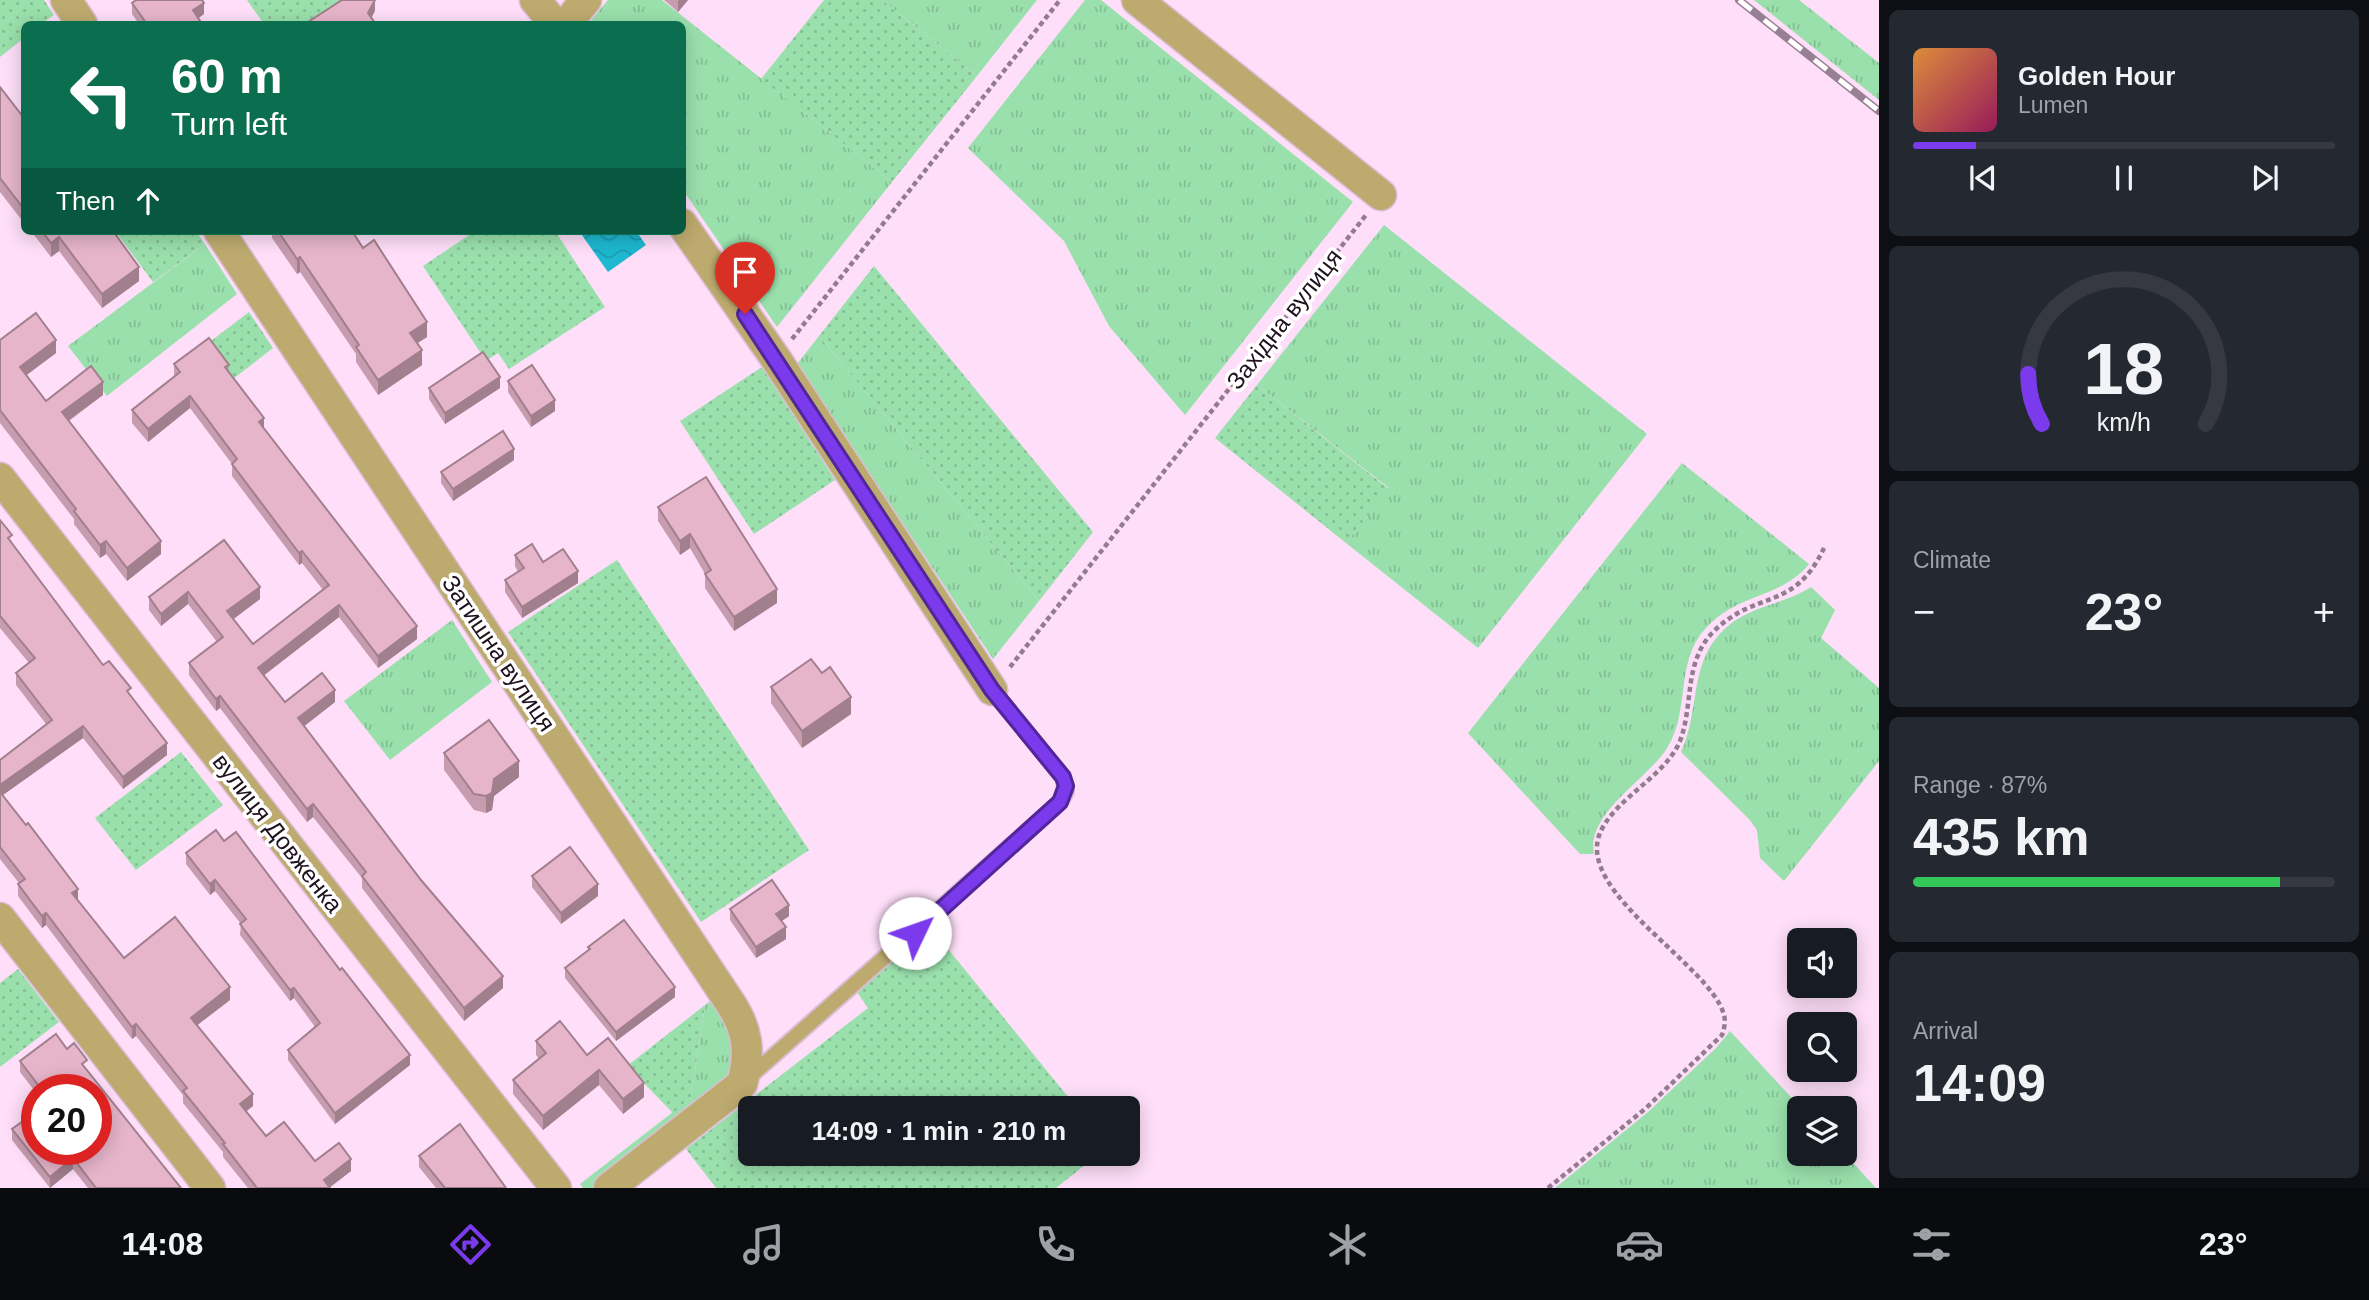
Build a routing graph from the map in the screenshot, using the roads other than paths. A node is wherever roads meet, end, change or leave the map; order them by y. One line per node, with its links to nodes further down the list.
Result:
1 (66, 0): 5 (street)
2 (535, 0): 6 (street)
3 (586, 0): 7 (street)
4 (1137, 0): 8 (street)
5 (80, 21)
6 (552, 21)
7 (568, 21)
8 (1381, 195)
9 (686, 229): 12 (street)
10 (222, 235): 14 (street, Затишна вулиця)
11 (0, 478): 16 (street, вулиця Довженка)
12 (992, 690): 14 (lane)
13 (0, 918): 15 (street)
14 (742, 1084): 17 (street)
15 (210, 1188)
16 (556, 1188)
17 (609, 1188)

